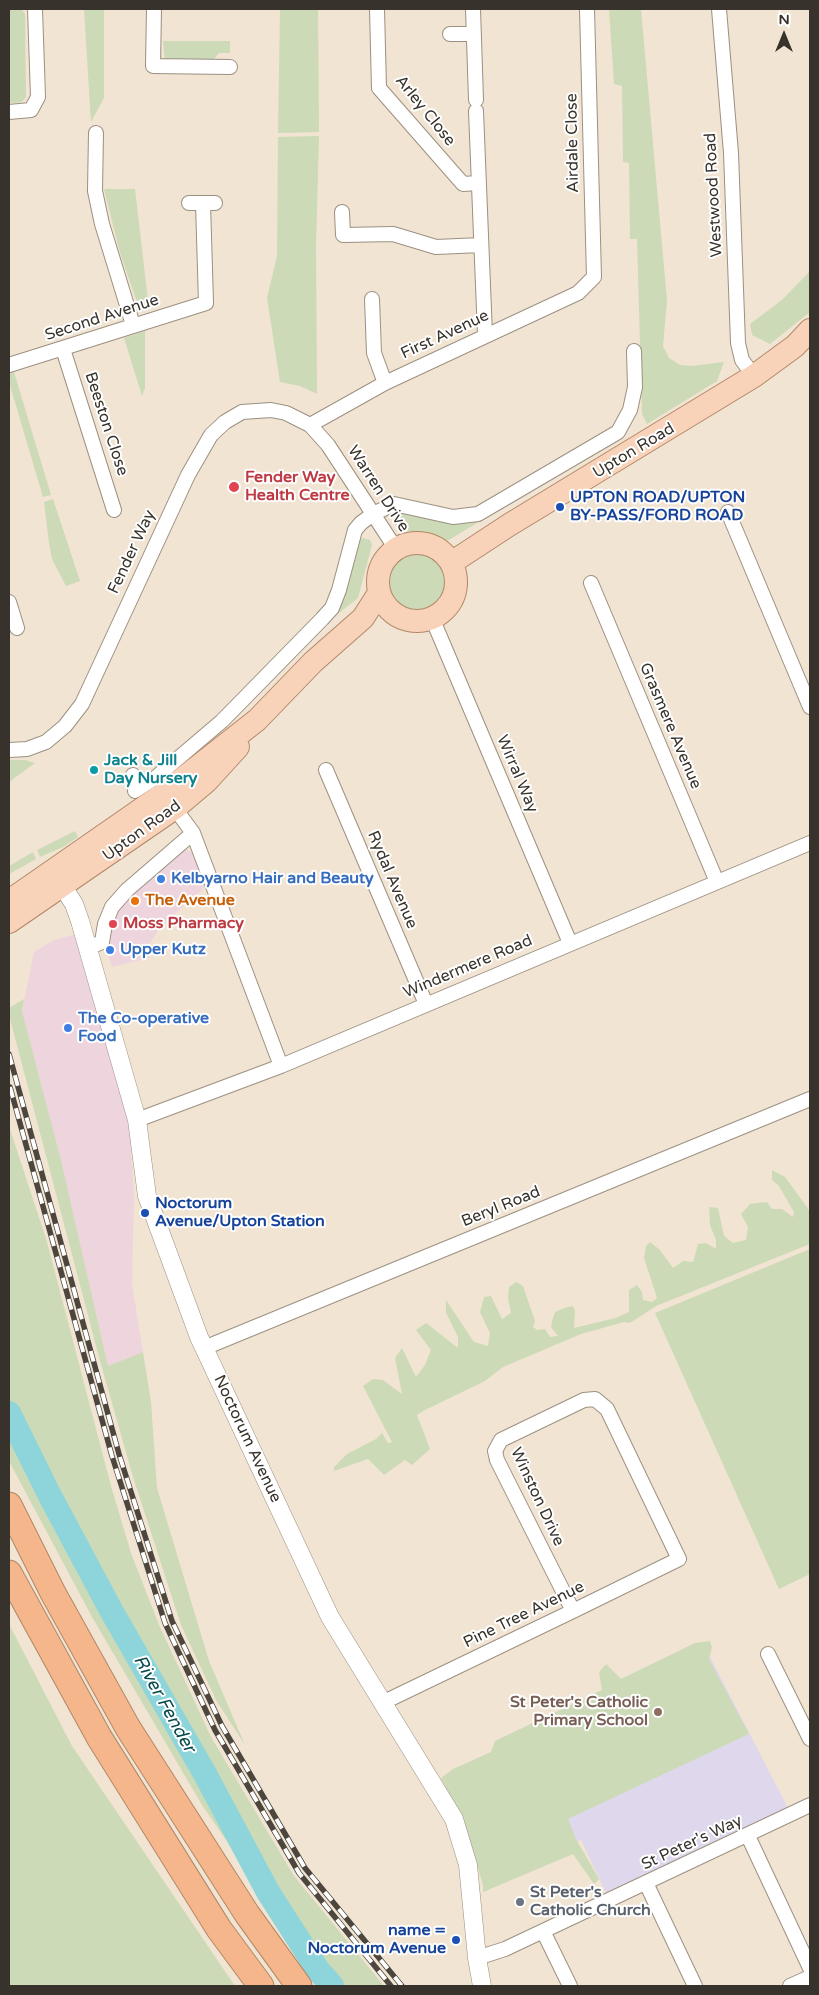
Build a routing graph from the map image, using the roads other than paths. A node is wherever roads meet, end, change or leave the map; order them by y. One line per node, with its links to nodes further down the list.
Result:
1 (35, 9): 10 (street)
2 (154, 9): 9 (street)
3 (377, 9): 12 (street, Arley Close)
4 (473, 9): 8 (street)
5 (587, 9): 16 (street, Airdale Close)
6 (719, 9): 24 (street, Westwood Road)
7 (450, 34): 8 (street)
8 (474, 34): 12 (street)
9 (230, 67)
10 (9, 112)
11 (96, 133): 18 (street)
12 (478, 184): 15 (street)
13 (189, 203): 18 (street, Second Avenue)
14 (342, 212): 15 (street)
15 (480, 244): 20 (street)
16 (594, 276): 20 (street, First Avenue)
17 (372, 299): 25 (street)
18 (133, 325): 21 (street, Second Avenue)
19 (810, 331): 24 (main road, Upton Road)
20 (485, 335): 25 (street, First Avenue)
21 (63, 349): 23 (street, Second Avenue); 27 (street, Beeston Close)
22 (634, 351): 29 (street)
23 (9, 365)
24 (754, 376): 31 (main road, Upton Road)
25 (385, 383): 26 (street, First Avenue)
26 (310, 425): 29 (street, Warren Drive); 40 (street, Fender Way)
27 (114, 510)
28 (728, 512): 39 (street)
29 (373, 514): 30 (street, Warren Drive); 43 (street)
30 (396, 549): 31 (main road); 33 (main road)
31 (451, 563): 37 (main road)
32 (591, 583): 47 (street, Grasmere Avenue)
33 (379, 593): 35 (main road); 36 (main road, Upton Road)
34 (9, 602): 38 (street)
35 (392, 612): 36 (main road, Upton Road); 37 (main road)
36 (363, 618): 43 (main road, Upton Road)
37 (432, 618): 50 (street, Wirral Way)
38 (17, 628)
39 (810, 707)
40 (9, 750)
41 (326, 770): 52 (street, Rydal Avenue)
42 (133, 775): 43 (street)
43 (154, 795): 44 (street); 46 (main road, Upton Road)
44 (193, 833): 51 (street); 53 (street)
45 (810, 843): 47 (street, Windermere Road)
46 (58, 878): 48 (main road, Upton Road); 49 (main road, Upton Road); 51 (street, Noctorum Avenue)
47 (717, 882): 50 (street, Windermere Road)
48 (9, 902)
49 (9, 922)
50 (570, 943): 52 (street, Windermere Road)
51 (88, 948): 55 (street, Noctorum Avenue)
52 (426, 1004): 53 (street, Windermere Road)
53 (281, 1066): 55 (street, Windermere Road)
54 (810, 1098): 56 (street, Beryl Road)
55 (137, 1120): 56 (street, Noctorum Avenue)
56 (204, 1348): 62 (street, Noctorum Avenue)
57 (9, 1506): 72 (highway)
58 (679, 1559): 60 (street, Pine Tree Avenue); 60 (street, Winston Drive)
59 (9, 1573): 71 (highway)
60 (573, 1611): 62 (street, Pine Tree Avenue)
61 (768, 1654): 63 (street)
62 (384, 1702): 68 (street, Noctorum Avenue)
63 (810, 1739)
64 (810, 1805): 65 (street, St Peter's Way)
65 (748, 1836): 66 (street, St Peter's Way); 69 (street)
66 (646, 1883): 67 (street, St Peter's Way); 75 (street)
67 (543, 1931): 68 (street, St Peter's Way); 74 (street)
68 (477, 1958): 73 (street, Noctorum Avenue)
69 (810, 1968)
70 (810, 1977): 76 (street)
71 (260, 1986)
72 (299, 1986)
73 (482, 1986)
74 (570, 1986)
75 (695, 1986)
76 (790, 1986)

